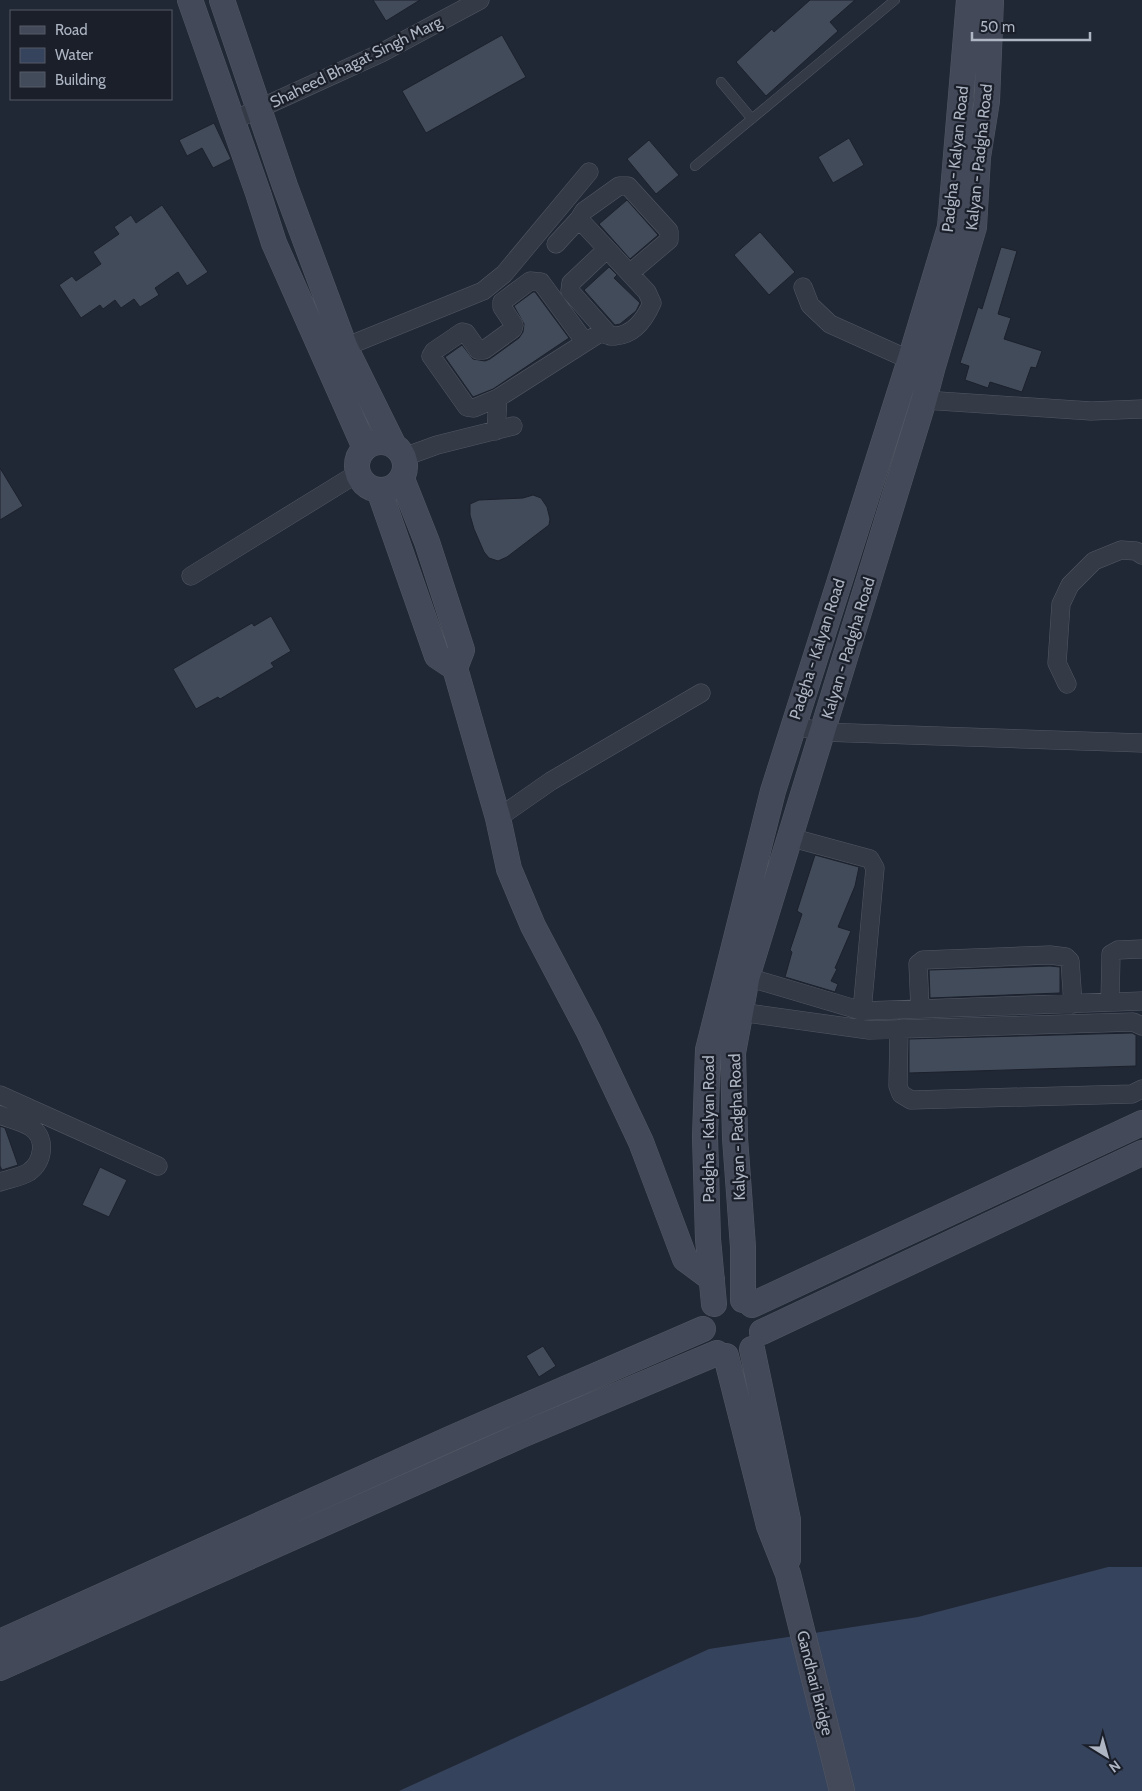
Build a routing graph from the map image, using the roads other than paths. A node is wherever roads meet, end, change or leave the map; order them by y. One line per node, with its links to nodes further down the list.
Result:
1 (190, 0): 11 (street)
2 (222, 0): 9 (street)
3 (480, 0): 9 (street, Shaheed Bhagat Singh Marg)
4 (895, 0): 10 (lane)
5 (980, 6): 7 (street, Padgha - Kalyan Road); 8 (street, Kalyan - Padgha Road)
6 (721, 82): 10 (lane)
7 (962, 98): 8 (street); 12 (street, Padgha - Kalyan Road)
8 (986, 101): 12 (street, Kalyan - Padgha Road)
9 (260, 109): 11 (street, Shaheed Bhagat Singh Marg); 16 (street)
10 (752, 119): 13 (lane)
11 (232, 121): 17 (street)
12 (967, 156): 25 (street, Padgha - Kalyan Road)
13 (696, 166)
14 (589, 172): 24 (street)
15 (580, 219): 18 (street); 19 (street); 20 (street)
16 (306, 242): 17 (street); 24 (street)
17 (274, 243): 29 (street)
18 (556, 244)
19 (607, 249): 20 (street); 22 (street)
20 (630, 273): 22 (street)
21 (802, 287): 25 (street)
22 (610, 336): 23 (street)
23 (585, 342): 26 (street); 26 (street)
24 (345, 347): 30 (street)
25 (921, 363): 27 (street, Kalyan - Padgha Road); 40 (street, Padgha - Kalyan Road)
26 (498, 398): 30 (street)
27 (924, 400): 28 (street); 41 (street, Kalyan - Padgha Road)
28 (1142, 409)
29 (365, 448): 30 (street); 31 (street)
30 (400, 461): 32 (street); 35 (street)
31 (358, 473): 32 (street); 34 (street)
32 (379, 490): 36 (street)
33 (1142, 555): 38 (street)
34 (192, 576)
35 (451, 617): 36 (street); 37 (street)
36 (426, 626): 37 (street)
37 (455, 668): 45 (street)
38 (1067, 684)
39 (701, 693): 45 (street)
40 (793, 725): 41 (street); 43 (street, Padgha - Kalyan Road)
41 (822, 732): 42 (street); 44 (street, Kalyan - Padgha Road)
42 (1142, 743)
43 (773, 791): 44 (street); 48 (street, Padgha - Kalyan Road)
44 (801, 800): 46 (street, Kalyan - Padgha Road)
45 (498, 818): 65 (street)
46 (789, 836): 48 (street, Kalyan - Padgha Road); 53 (street)
47 (1142, 949): 50 (street)
48 (738, 972): 53 (street); 54 (street, Kalyan - Padgha Road); 65 (street, Padgha - Kalyan Road)
49 (1142, 1001): 50 (street)
50 (1110, 1002): 51 (street)
51 (1073, 1004): 52 (street); 52 (street)
52 (920, 1009): 53 (street)
53 (862, 1011)
54 (740, 1012): 56 (street); 66 (street, Kalyan - Padgha Road)
55 (1142, 1026): 56 (street)
56 (900, 1029): 57 (street)
57 (1142, 1089)
58 (0, 1095): 60 (street)
59 (0, 1115): 60 (street)
60 (33, 1119): 63 (street); 64 (street)
61 (1142, 1123): 66 (street)
62 (1142, 1153): 69 (street)
63 (158, 1166)
64 (0, 1182)
65 (712, 1279): 67 (street, Padgha - Kalyan Road)
66 (748, 1302): 67 (street); 69 (street)
67 (714, 1304): 68 (street)
68 (703, 1329): 70 (street); 72 (street)
69 (757, 1341): 70 (street); 71 (street)
70 (721, 1355): 71 (street); 73 (street)
71 (788, 1574): 74 (street, Gandhari Bridge)
72 (0, 1642)
73 (0, 1668)
74 (842, 1791)

